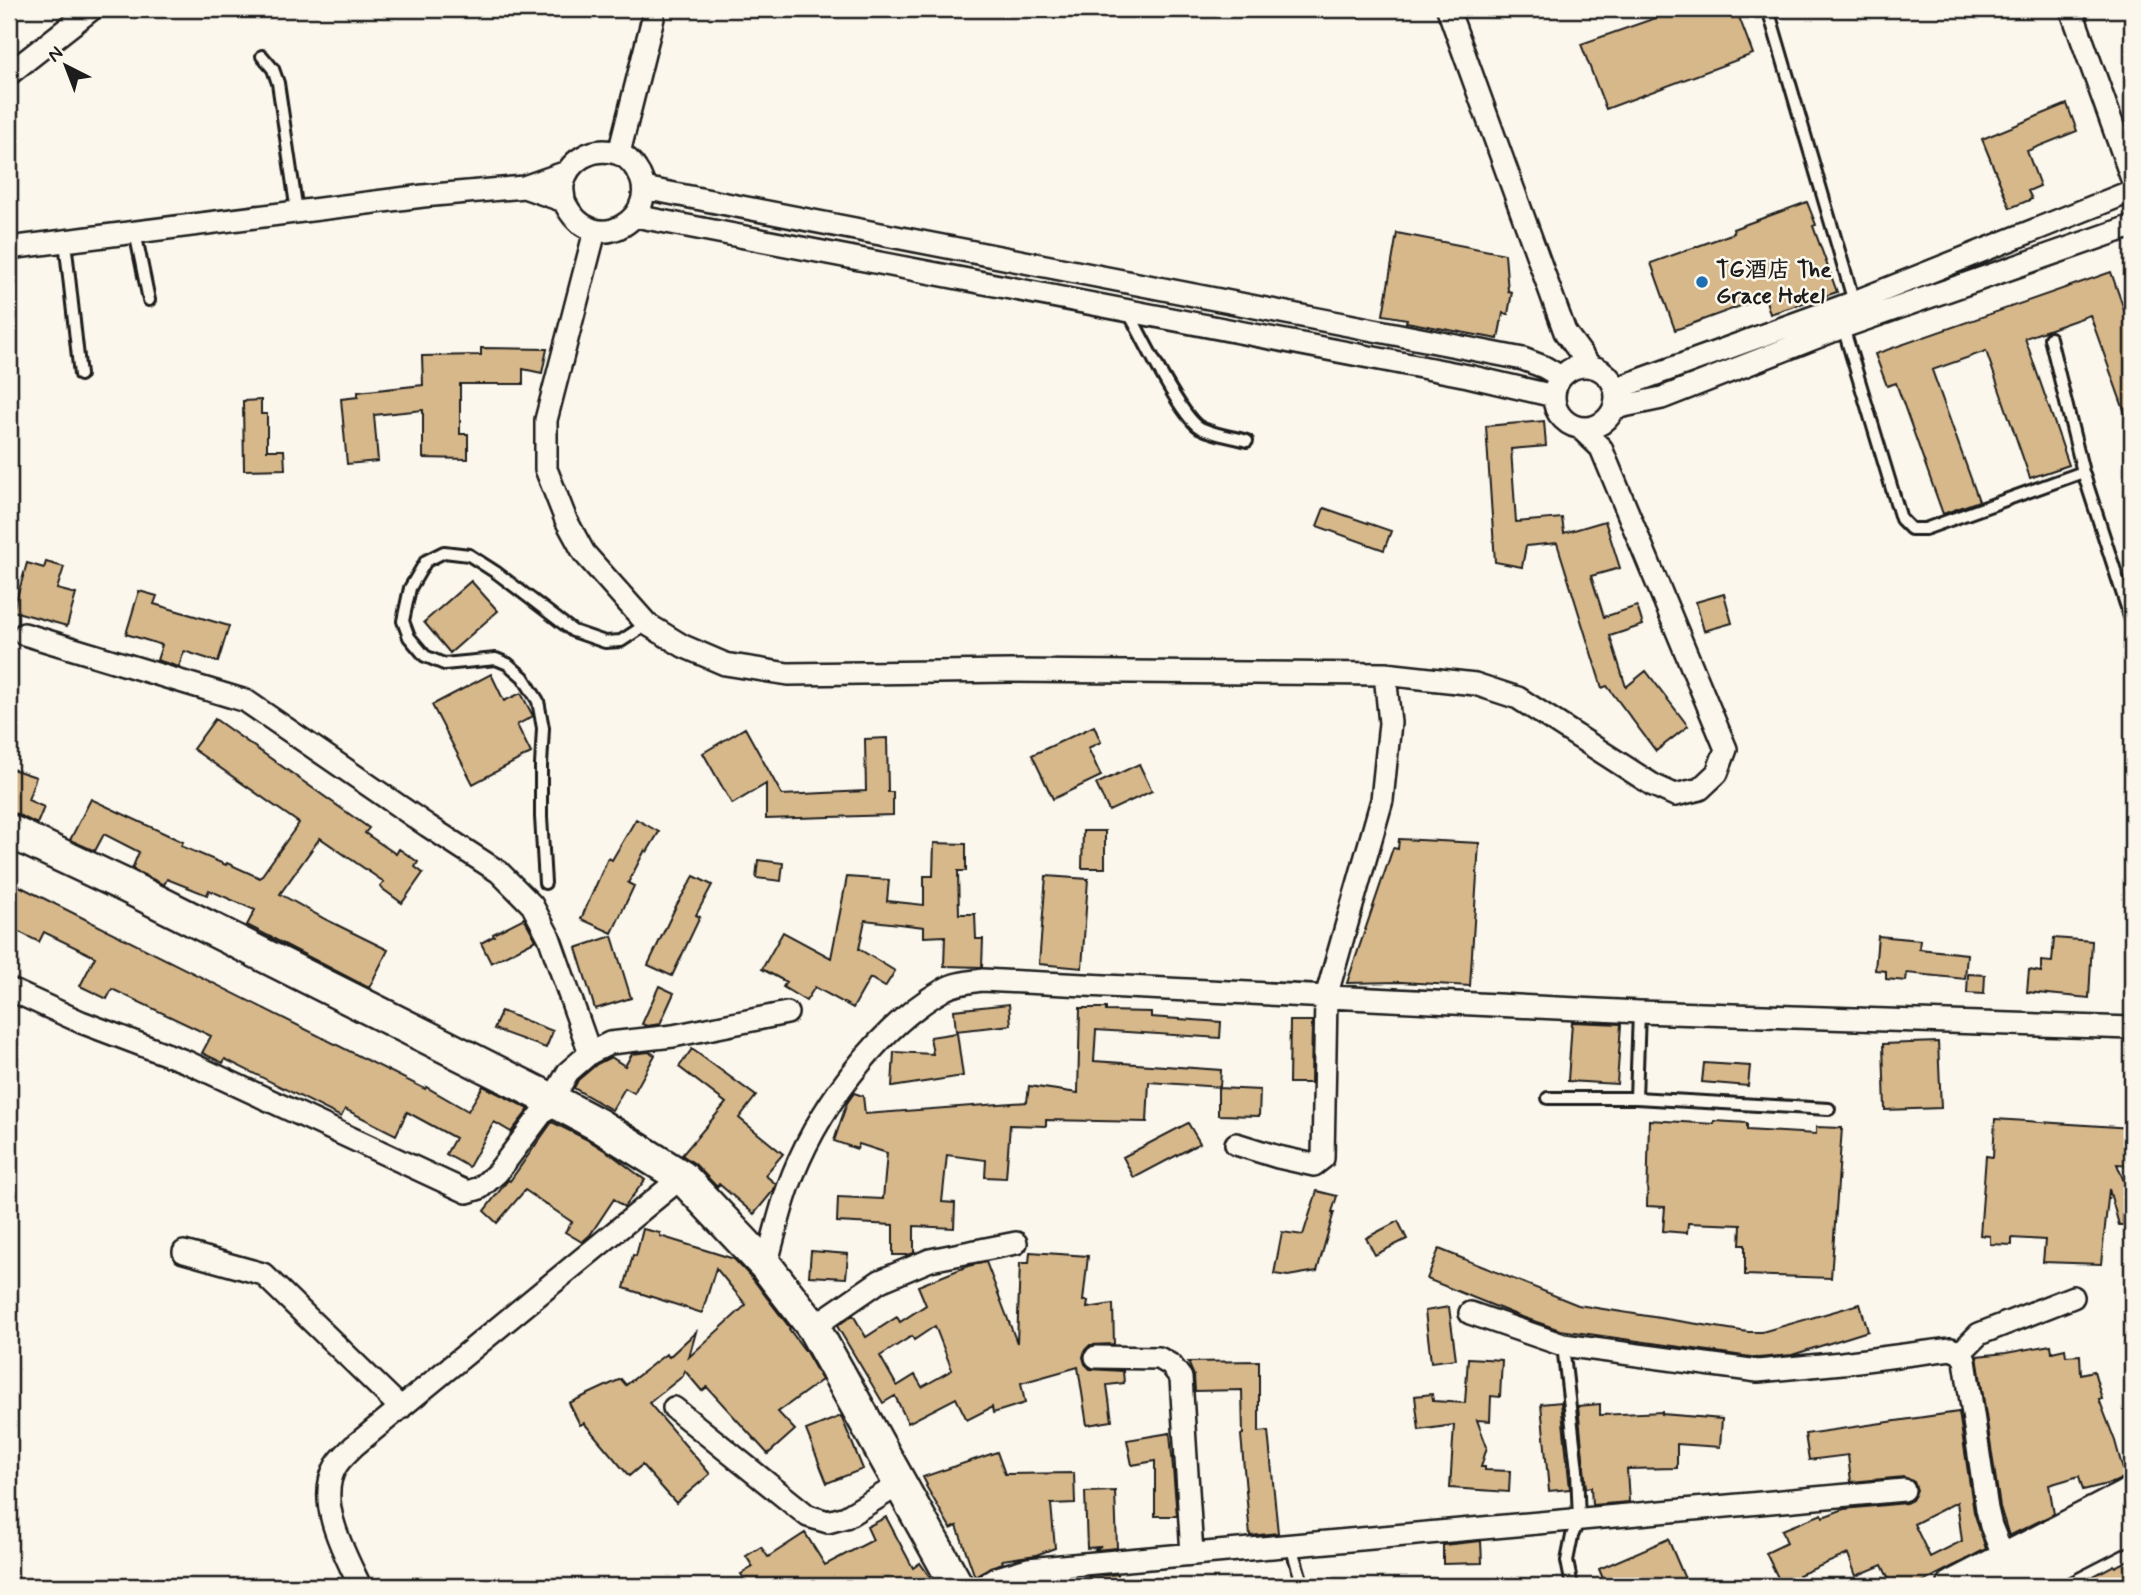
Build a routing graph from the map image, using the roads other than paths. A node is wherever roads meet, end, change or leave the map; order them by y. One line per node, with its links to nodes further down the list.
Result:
1 (92, 9): 7 (street)
2 (653, 9): 8 (street)
3 (1448, 9): 29 (street)
4 (1768, 9): 26 (lane)
5 (2071, 9): 10 (street)
6 (262, 56): 15 (lane)
7 (9, 74)
8 (619, 153): 9 (street); 12 (street)
9 (567, 172): 11 (street); 14 (street)
10 (2132, 179)
11 (524, 187): 14 (street); 15 (street)
12 (644, 188): 16 (street); 20 (street)
13 (2132, 191): 26 (street)
14 (564, 201): 18 (street)
15 (297, 212): 19 (street)
16 (635, 216): 18 (street); 23 (street)
17 (2132, 226): 28 (street)
18 (595, 231): 42 (street)
19 (135, 232): 21 (street); 25 (lane)
20 (878, 235): 23 (street); 24 (street)
21 (65, 241): 22 (street); 34 (lane)
22 (9, 248)
23 (872, 262): 27 (street)
24 (1133, 284): 27 (street); 30 (street)
25 (149, 300)
26 (1854, 302): 36 (street)
27 (1128, 311): 32 (street); 38 (lane)
28 (1843, 327): 36 (street); 40 (lane)
29 (1565, 332): 33 (street); 35 (street)
30 (1385, 333): 32 (street); 35 (street)
31 (2050, 338): 40 (lane)
32 (1380, 359): 35 (street)
33 (1590, 366): 35 (street); 36 (street)
34 (80, 375)
35 (1560, 382): 37 (street)
36 (1611, 406): 37 (street); 39 (street)
37 (1580, 428): 39 (street)
38 (1247, 441)
39 (1601, 448): 44 (street)
40 (2082, 472): 41 (lane)
41 (2132, 623)
42 (647, 624): 44 (street); 46 (lane)
43 (24, 634): 52 (street)
44 (1385, 674): 48 (street)
45 (9, 831): 55 (street)
46 (545, 883)
47 (9, 989): 55 (street)
48 (1326, 997): 49 (street); 57 (street); 61 (street)
49 (1639, 1012): 51 (street); 54 (lane)
50 (786, 1013): 52 (street)
51 (2132, 1028)
52 (590, 1053): 55 (street)
53 (1548, 1098): 54 (lane)
54 (1636, 1098): 56 (lane)
55 (552, 1100): 58 (street)
56 (1829, 1109)
57 (1236, 1144)
58 (682, 1177): 61 (street); 68 (street)
59 (1016, 1243): 64 (street)
60 (184, 1252): 68 (street)
61 (766, 1266): 64 (street)
62 (2073, 1297): 66 (street)
63 (1470, 1313): 65 (street)
64 (813, 1327): 70 (street)
65 (1563, 1345): 66 (street); 73 (lane)
66 (1960, 1353): 77 (street)
67 (1096, 1357): 76 (street)
68 (401, 1408): 78 (street)
69 (674, 1408): 70 (street)
70 (900, 1485): 79 (street)
71 (1904, 1490): 73 (street)
72 (2132, 1494): 77 (street)
73 (1579, 1520): 75 (street); 82 (lane)
74 (2132, 1525): 77 (street)
75 (1291, 1546): 76 (street); 81 (lane)
76 (1192, 1554): 80 (street)
77 (2009, 1573): 83 (street)
78 (360, 1586)
79 (957, 1586)
80 (984, 1586)
81 (1303, 1586)
82 (1572, 1586)
83 (1954, 1586)

